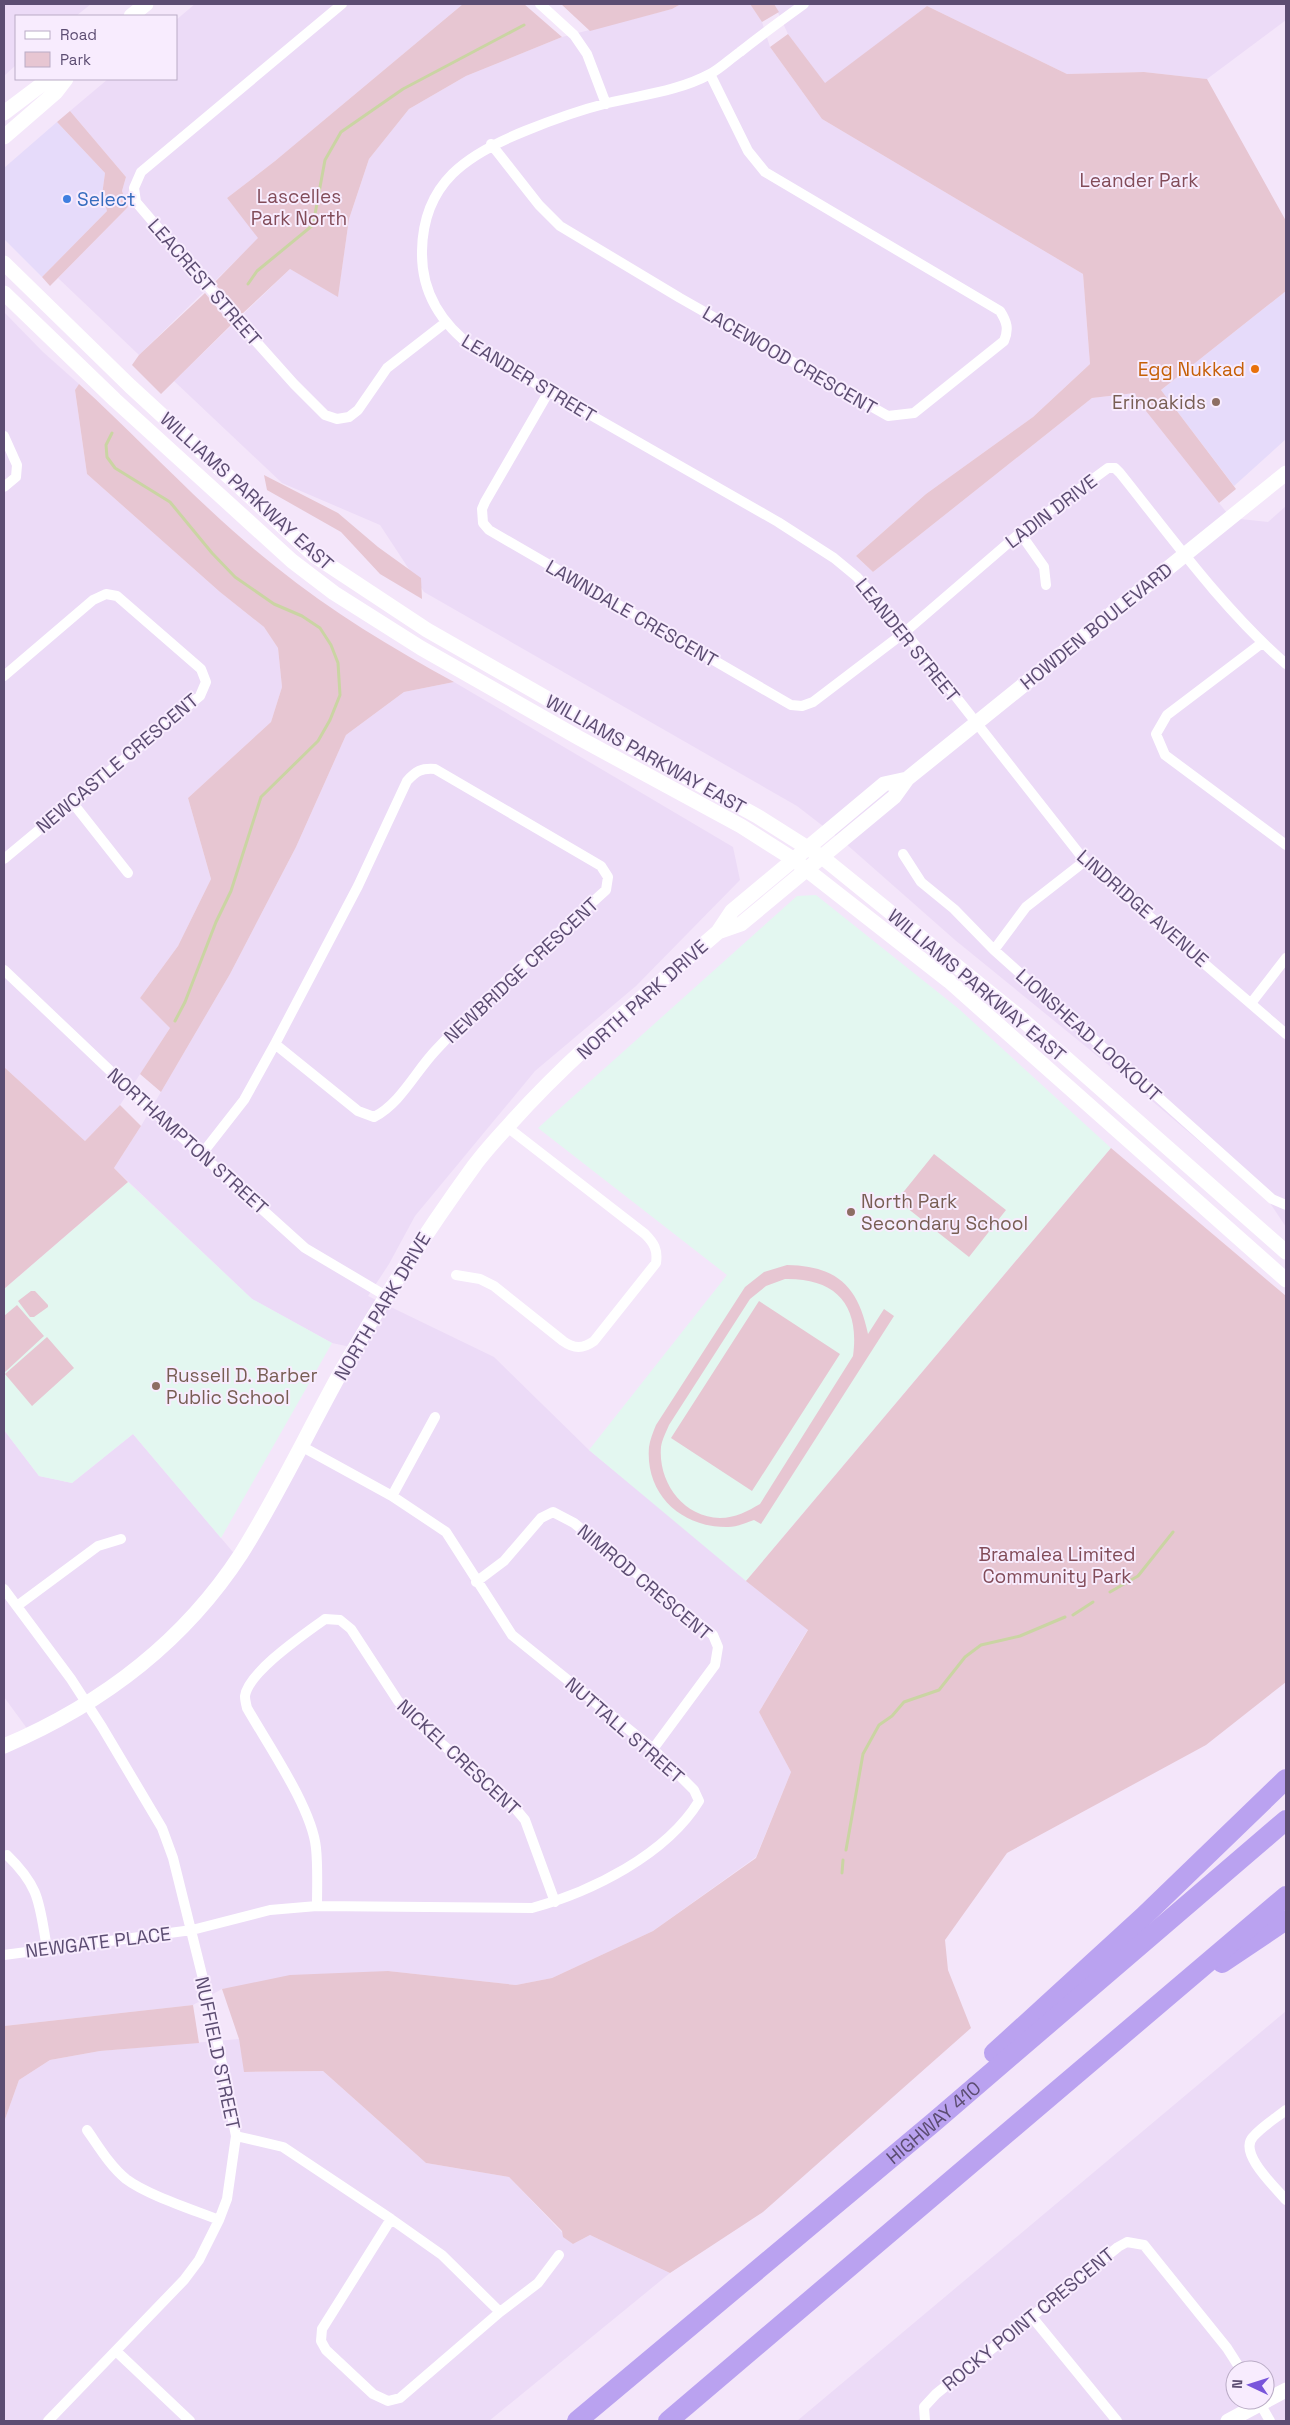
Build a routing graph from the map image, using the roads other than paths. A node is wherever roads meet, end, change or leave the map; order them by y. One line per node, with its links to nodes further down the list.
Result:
1 (146, 4): 5 (main road)
2 (342, 4): 15 (street, LEACREST STREET)
3 (804, 4): 6 (street, LEANDER STREET)
4 (541, 5): 9 (street)
5 (132, 15)
6 (710, 74): 9 (street, LEANDER STREET); 12 (street, LACEWOOD CRESCENT)
7 (48, 80): 10 (main road)
8 (65, 80): 11 (main road)
9 (606, 104): 12 (street, LEANDER STREET)
10 (4, 113)
11 (4, 137)
12 (491, 144): 15 (street, LEANDER STREET)
13 (4, 263): 31 (main road, WILLIAMS PARKWAY EAST)
14 (4, 293): 35 (main road, WILLIAMS PARKWAY EAST)
15 (445, 323): 16 (street, LEANDER STREET)
16 (548, 393): 23 (street, LEANDER STREET); 23 (street, LAWNDALE CRESCENT)
17 (4, 436): 19 (street)
18 (1286, 473): 21 (main road, HOWDEN BOULEVARD)
19 (4, 488)
20 (1020, 533): 21 (street, LADIN DRIVE); 22 (street); 23 (street, LADIN DRIVE)
21 (1186, 554): 24 (street); 27 (main road, HOWDEN BOULEVARD)
22 (1046, 584)
23 (905, 632): 27 (street, LEANDER STREET)
24 (1262, 643): 25 (street); 30 (street)
25 (1286, 664)
26 (4, 676): 29 (street, NEWCASTLE CRESCENT)
27 (975, 723): 28 (main road, HOWDEN BOULEVARD); 36 (street, LINDRIDGE AVENUE)
28 (907, 779): 31 (main road, HOWDEN BOULEVARD); 33 (main road, HOWDEN BOULEVARD)
29 (72, 802): 34 (street, NEWCASTLE CRESCENT); 38 (street)
30 (1286, 845)
31 (808, 848): 33 (main road, WILLIAMS PARKWAY EAST); 35 (main road, HOWDEN BOULEVARD)
32 (903, 854): 40 (street, LIONSHEAD LOOKOUT)
33 (822, 857): 37 (main road, HOWDEN BOULEVARD); 49 (main road, WILLIAMS PARKWAY EAST)
34 (4, 859)
35 (793, 860): 37 (main road, WILLIAMS PARKWAY EAST); 39 (main road, NORTH PARK DRIVE)
36 (1085, 861): 40 (street); 43 (street, LINDRIDGE AVENUE)
37 (807, 870): 39 (main road, NORTH PARK DRIVE); 51 (main road, WILLIAMS PARKWAY EAST)
38 (128, 873)
39 (718, 932): 46 (main road, NORTH PARK DRIVE)
40 (994, 950): 48 (street, LIONSHEAD LOOKOUT)
41 (1286, 958): 43 (street)
42 (4, 970): 47 (street, NORTHAMPTON STREET)
43 (1252, 1002): 44 (street, LINDRIDGE AVENUE)
44 (1286, 1034)
45 (275, 1044): 45 (street, NEWBRIDGE CRESCENT); 47 (street, NEWBRIDGE CRESCENT)
46 (507, 1127): 50 (street); 52 (main road, NORTH PARK DRIVE)
47 (201, 1155): 52 (street, NORTHAMPTON STREET)
48 (1286, 1205)
49 (1286, 1252)
50 (456, 1275)
51 (1286, 1280)
52 (386, 1296): 54 (main road, NORTH PARK DRIVE)
53 (434, 1417): 55 (street)
54 (301, 1446): 55 (street, NUTTALL STREET); 60 (main road, NORTH PARK DRIVE)
55 (392, 1496): 57 (street, NUTTALL STREET)
56 (121, 1539): 59 (street)
57 (476, 1582): 62 (street, NUTTALL STREET); 62 (street, NIMROD CRESCENT)
58 (4, 1589): 59 (street, NUFFIELD STREET)
59 (17, 1606): 60 (street, NUFFIELD STREET)
60 (87, 1704): 61 (main road, NORTH PARK DRIVE); 70 (street, NUFFIELD STREET)
61 (4, 1746)
62 (653, 1749): 67 (street, NUTTALL STREET)
63 (1286, 1780): 75 (highway)
64 (1286, 1820): 75 (highway, HIGHWAY 410)
65 (7, 1855): 71 (street)
66 (1286, 1896): 73 (highway)
67 (554, 1902): 68 (street, NUTTALL STREET); 68 (street, NICKEL CRESCENT)
68 (317, 1906): 70 (street, NUTTALL STREET)
69 (1286, 1920): 73 (highway)
70 (192, 1930): 71 (street, NEWGATE PLACE); 77 (street, NUFFIELD STREET)
71 (47, 1948): 72 (street, NEWGATE PLACE)
72 (4, 1955)
73 (1190, 1976): 91 (highway)
74 (1286, 2110): 78 (street)
75 (934, 2122): 90 (highway, HIGHWAY 410)
76 (87, 2130): 80 (street)
77 (236, 2136): 79 (street); 80 (street, NUFFIELD STREET)
78 (1286, 2200)
79 (391, 2219): 82 (street); 82 (street)
80 (219, 2220): 84 (street, NUFFIELD STREET)
81 (559, 2255): 82 (street)
82 (500, 2312)
83 (1032, 2317): 85 (street, ROCKY POINT CRESCENT); 92 (street, ROCKY POINT CRESCENT); 93 (street)
84 (116, 2350): 88 (street, NUFFIELD STREET); 89 (street)
85 (1235, 2360)
86 (1246, 2410): 94 (main road)
87 (1264, 2410): 95 (street)
88 (48, 2421)
89 (190, 2421)
90 (577, 2421)
91 (668, 2421)
92 (924, 2421)
93 (1117, 2421)
94 (1228, 2421)
95 (1270, 2421)

